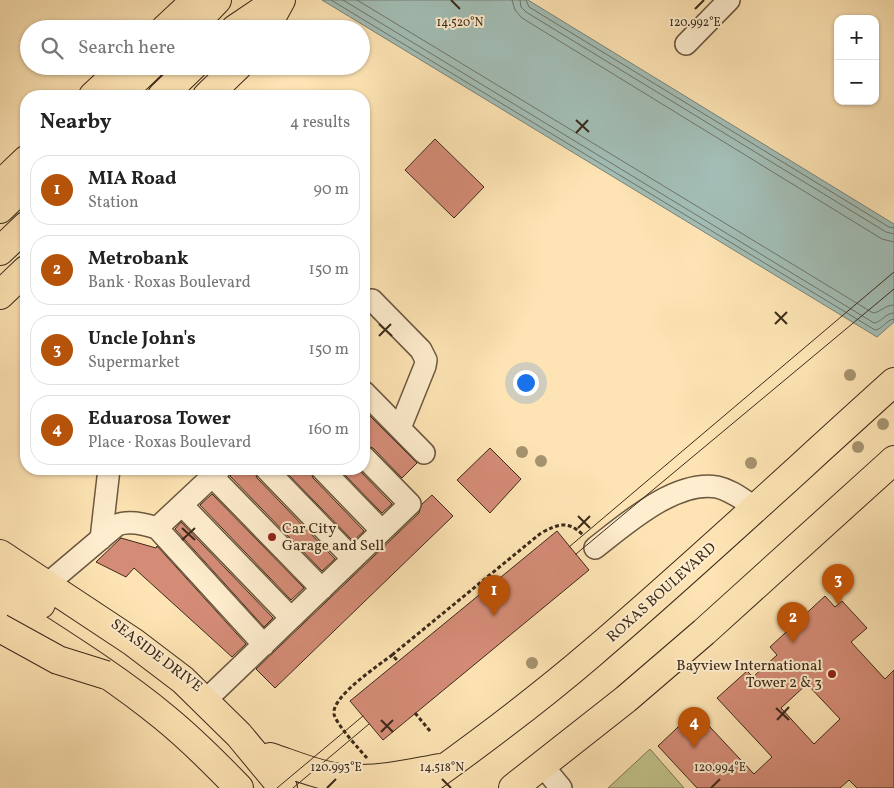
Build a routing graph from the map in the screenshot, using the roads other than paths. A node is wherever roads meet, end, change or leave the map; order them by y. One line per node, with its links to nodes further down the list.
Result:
1 (280, 0): 5 (main road); 6 (main road)
2 (729, 0): 7 (lane)
3 (202, 10): 4 (main road)
4 (183, 20)
5 (249, 20)
6 (269, 20)
7 (686, 44)
8 (115, 75): 12 (main road)
9 (140, 75): 13 (main road)
10 (184, 75): 14 (main road)
11 (229, 75): 15 (main road)
12 (99, 90)
13 (124, 90)
14 (168, 90)
15 (213, 90)
16 (20, 166): 17 (main road)
17 (0, 185)
18 (20, 190): 19 (main road)
19 (0, 209)
20 (20, 232): 21 (main road)
21 (0, 251)
22 (20, 276): 23 (main road)
23 (0, 295)
24 (372, 300): 27 (lane)
25 (894, 382): 37 (main road, ROXAS BOULEVARD)
26 (370, 398): 27 (lane)
27 (400, 428): 28 (lane)
28 (424, 453)
29 (894, 460): 56 (main road)
30 (370, 462): 39 (lane)
31 (108, 475): 40 (lane)
32 (213, 475): 36 (lane)
33 (219, 475): 47 (lane)
34 (272, 475): 44 (lane)
35 (328, 475): 39 (lane)
36 (182, 505): 38 (lane); 50 (lane)
37 (755, 507): 42 (lane); 57 (main road, ROXAS BOULEVARD)
38 (157, 528): 40 (lane); 52 (lane)
39 (382, 531): 44 (lane)
40 (101, 538): 46 (lane)
41 (0, 546): 46 (main road, SEASIDE DRIVE)
42 (595, 548)
43 (0, 554): 61 (main road)
44 (353, 559): 47 (lane)
45 (0, 577): 60 (main road)
46 (52, 580): 54 (main road, SEASIDE DRIVE)
47 (322, 589): 50 (lane)
48 (0, 604): 53 (main road, bridge)
49 (0, 610): 58 (main road)
50 (292, 618): 52 (lane)
51 (0, 628): 53 (main road, bridge)
52 (264, 644): 54 (lane)
53 (106, 675): 59 (main road)
54 (211, 695): 55 (main road, SEASIDE DRIVE)
55 (270, 756): 57 (main road); 62 (main road, SEASIDE DRIVE)
56 (542, 766): 64 (main road); 65 (lane)
57 (446, 767): 63 (main road, ROXAS BOULEVARD)
58 (227, 788)
59 (239, 788)
60 (265, 788)
61 (283, 788)
62 (294, 788)
63 (417, 788)
64 (512, 788)
65 (562, 788)

